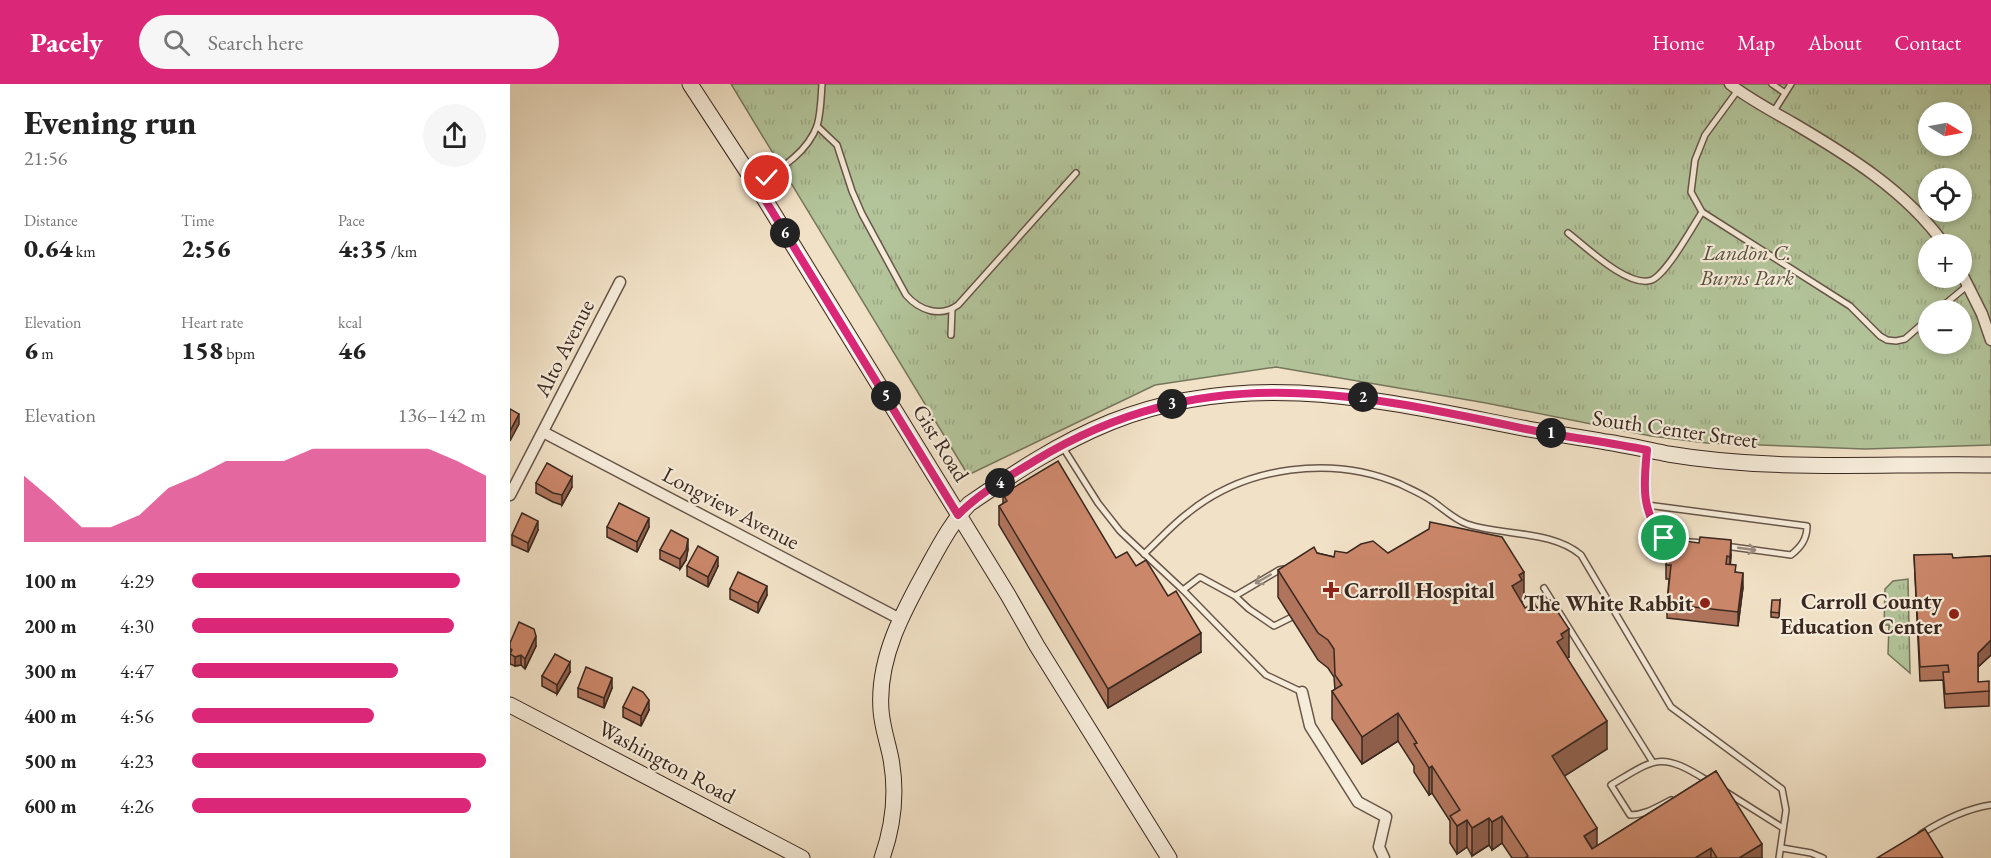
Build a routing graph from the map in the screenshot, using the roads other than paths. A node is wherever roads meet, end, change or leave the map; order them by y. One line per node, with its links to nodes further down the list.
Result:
1 (690, 84): 10 (street, Gist Road)
2 (822, 84): 8 (lane)
3 (1772, 84): 6 (lane)
4 (1791, 84): 6 (lane)
5 (1734, 87): 7 (street); 11 (lane)
6 (1785, 93): 7 (lane)
7 (1774, 111): 13 (street)
8 (817, 126): 10 (lane); 18 (lane)
9 (1076, 173): 18 (lane)
10 (756, 185): 28 (street, Gist Road)
11 (1702, 213): 12 (lane); 19 (lane)
12 (1568, 233)
13 (1936, 234)
14 (620, 282): 22 (street, Alto Avenue)
15 (1964, 288): 17 (lane)
16 (1969, 288): 21 (street)
17 (1950, 300)
18 (952, 309): 20 (lane)
19 (1918, 328)
20 (951, 335)
21 (1991, 340)
22 (543, 432): 26 (street, Alto Avenue); 37 (street, Longview Avenue)
23 (1061, 445): 24 (street, South Center Street); 28 (street, South Center Street); 31 (lane)
24 (1647, 450): 25 (street, South Center Street); 27 (lane)
25 (1991, 465)
26 (510, 495)
27 (1647, 506): 29 (lane); 30 (lane, one-way to 27)
28 (958, 515): 37 (street, South Center Street); 50 (street, Gist Road)
29 (1710, 544)
30 (1722, 546)
31 (1144, 554): 34 (lane); 45 (lane)
32 (1294, 573): 35 (lane, one-way to 35)
33 (1544, 588): 40 (lane)
34 (1183, 590): 35 (lane); 38 (lane)
35 (1235, 596): 36 (lane)
36 (1301, 612)
37 (900, 619): 49 (street, South Center Street)
38 (1302, 692): 51 (street)
39 (510, 705): 48 (street, Washington Road)
40 (1652, 761): 41 (lane); 43 (lane)
41 (1704, 784)
42 (1722, 789): 45 (lane)
43 (1680, 794)
44 (1991, 805): 46 (lane)
45 (1783, 828): 47 (lane)
46 (1913, 840)
47 (1782, 848): 52 (lane); 53 (lane)
48 (802, 858)
49 (882, 858)
50 (1169, 858)
51 (1384, 858)
52 (1779, 858)
53 (1822, 858)

